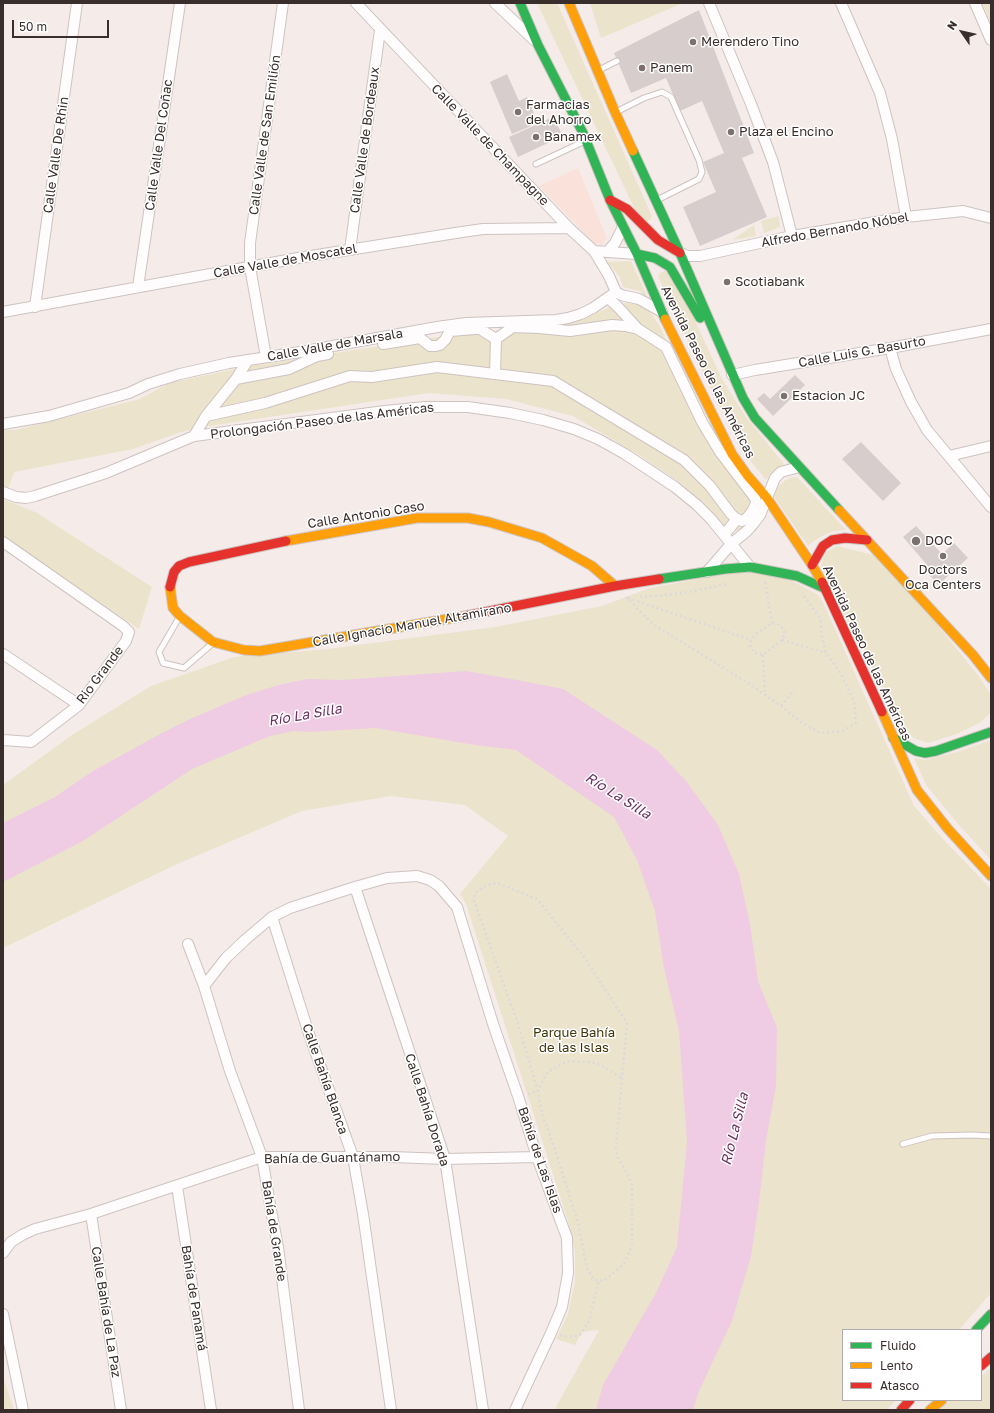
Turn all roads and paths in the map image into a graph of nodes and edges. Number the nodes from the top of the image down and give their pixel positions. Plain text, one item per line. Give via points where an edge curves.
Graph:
1 (77, 3) edge
2 (180, 3) edge
3 (283, 3) edge
4 (356, 3) edge
5 (495, 3) edge
6 (520, 3) edge
7 (841, 3) edge
8 (975, 3) edge
9 (712, 4) edge
10 (573, 6) edge
11 (380, 30) junction
12 (991, 40) edge
13 (538, 44) junction
14 (617, 61) dead end
15 (598, 70) junction
16 (615, 112) junction
17 (586, 141) junction
18 (536, 164) dead end
19 (610, 200) junction
20 (655, 201) junction
21 (906, 218) junction
22 (991, 218) edge
23 (623, 227) junction
24 (569, 228) junction
25 (792, 236) junction
26 (350, 250) junction
27 (594, 251) junction
28 (607, 252) junction
29 (680, 253) junction
30 (637, 254) junction
31 (250, 267) junction
32 (138, 287) junction
33 (612, 295) junction
34 (35, 306) junction
35 (3, 312) edge
36 (662, 312) junction
37 (638, 329) junction
38 (991, 329) edge
39 (712, 331) junction
40 (496, 339) junction
41 (890, 348) junction
42 (266, 357) junction
43 (248, 360) junction
44 (495, 374) junction
45 (732, 376) junction
46 (236, 379) junction
47 (206, 416) junction
48 (3, 424) edge
49 (194, 436) junction
50 (991, 446) edge
51 (948, 456) junction
52 (799, 467) junction
53 (3, 492) edge
54 (767, 498) junction
55 (991, 507) edge
56 (737, 519) junction
57 (724, 535) junction
58 (867, 540) junction
59 (3, 542) edge
60 (731, 544) junction
61 (812, 565) junction
62 (179, 566) joint
63 (750, 567) junction
64 (707, 572) junction
65 (758, 581) dead end
66 (765, 581) junction
67 (770, 581) dead end
68 (732, 582) dead end
69 (615, 586) junction
70 (826, 589) junction
71 (801, 592) dead end
72 (626, 597) junction
73 (180, 616) junction
74 (772, 623) junction
75 (751, 640) junction
76 (782, 640) junction
77 (213, 642) junction
78 (826, 653) junction
79 (3, 654) edge
80 (763, 655) junction
81 (991, 678) edge
82 (794, 690) dead end
83 (765, 696) junction
84 (80, 705) junction
85 (781, 706) junction
86 (991, 732) edge
87 (893, 738) junction
88 (3, 740) edge
89 (991, 876) edge
90 (355, 887) junction
91 (272, 917) junction
92 (188, 944) dead end
93 (204, 986) junction
94 (622, 1078) junction
95 (538, 1091) junction
96 (991, 1136) edge
97 (902, 1144) dead end
98 (262, 1157) junction
99 (353, 1157) junction
100 (537, 1157) junction
101 (445, 1159) junction
102 (177, 1186) junction
103 (91, 1214) junction
104 (3, 1253) edge
105 (599, 1282) junction
106 (3, 1314) edge
107 (991, 1314) edge
108 (977, 1329) edge
109 (551, 1333) junction
110 (991, 1357) edge
111 (982, 1365) edge
112 (909, 1401) edge
113 (941, 1401) edge
114 (23, 1410) edge
115 (121, 1410) edge
116 (211, 1410) edge
117 (299, 1410) edge
118 (391, 1410) edge
119 (483, 1410) edge
120 (515, 1410) edge
121 (901, 1410) edge
122 (930, 1410) edge

1 - 34 street, Calle Valle De Rhin
2 - 32 street, Calle Valle Del Coñac
3 - 31 street, Calle Valle de San Emilión via 250,243
4 - 11 street, Calle Valle de Champagne
5 - 13 street
6 - 13 main road, Avenida Paseo de las Américas
7 - 21 street via 880,93 892,138
8 - 12 street
9 - 25 street via 773,162
10 - 15 main road, Avenida Paseo de las Américas
11 - 24 street, Calle Valle de Champagne
11 - 26 street, Calle Valle de Bordeaux
13 - 17 main road, Avenida Paseo de las Américas
14 - 15 lane
15 - 16 main road, Avenida Paseo de las Américas
16 - 20 main road, Avenida Paseo de las Américas
16 - 20 lane via 662,92 671,97 702,172 699,179
17 - 18 lane
17 - 19 main road, Avenida Paseo de las Américas
19 - 23 main road, Avenida Paseo de las Américas
19 - 29 main road via 627,209 658,240
20 - 29 main road, Avenida Paseo de las Américas
21 - 22 street, Alfredo Bernando Nóbel via 963,211
21 - 25 street, Alfredo Bernando Nóbel
23 - 28 street
23 - 30 main road, Avenida Paseo de las Américas
24 - 26 street, Calle Valle de Moscatel via 483,229
24 - 27 street, Calle Valle de Champagne
25 - 29 street, Alfredo Bernando Nóbel via 700,256
26 - 31 street, Calle Valle de Moscatel
27 - 28 street
27 - 33 street, Calle Valle de Champagne via 609,276
28 - 30 street
29 - 39 main road, Avenida Paseo de las Américas
30 - 36 main road, Avenida Paseo de las Américas
30 - 39 main road via 655,258 670,267 696,312
31 - 32 street, Calle Valle de Moscatel
31 - 42 street, Calle Valle de San Emilión
32 - 34 street, Calle Valle de Moscatel
33 - 36 street via 639,299
33 - 37 street via 618,307
33 - 42 street, Calle Valle de Marsala via 581,314 556,320 459,324
34 - 35 street, Calle Valle de Moscatel
36 - 54 main road, Avenida Paseo de las Américas via 732,454
37 - 40 street via 612,326 570,331 513,327
37 - 56 street via 666,347 702,422 720,452 755,498 756,503 747,518 742,521
38 - 41 street, Calle Luis G. Basurto
39 - 45 main road, Avenida Paseo de las Américas
40 - 44 street
40 - 46 street via 480,329 450,332 445,340 436,346 430,346 420,338 317,356 290,369
41 - 45 street, Calle Luis G. Basurto
41 - 51 street via 896,369 911,402 927,430
42 - 43 street, Calle Valle de Marsala
43 - 46 street
43 - 48 street, Calle Valle de Marsala via 180,374 129,393 49,416
44 - 47 street via 438,367 372,377 350,376 265,403
44 - 56 street via 553,381 684,460
45 - 52 main road, Avenida Paseo de las Américas via 755,418
46 - 47 street
47 - 49 street
49 - 53 street, Prolongación Paseo de las Américas via 106,473 35,496 16,497
49 - 57 street, Prolongación Paseo de las Américas via 425,407 468,407 510,413 574,429 625,454 675,487 697,505
50 - 51 street
51 - 55 street
52 - 54 street via 781,472 775,478
52 - 58 main road, Avenida Paseo de las Américas
54 - 60 street via 754,523
54 - 61 main road, Avenida Paseo de las Américas
56 - 57 street
57 - 60 street, Prolongación Paseo de las Américas
58 - 61 main road via 832,540 823,546
58 - 81 main road, Avenida Paseo de las Américas via 974,655
59 - 84 street, Rio Grande via 129,632 126,641
60 - 63 street, Prolongación Paseo de las Américas
60 - 64 street
61 - 70 main road, Avenida Paseo de las Américas
62 - 69 main road, Calle Antonio Caso via 306,537 410,520 468,518 542,538 592,566
62 - 73 main road, Calle Ignacio Manuel Altamirano via 174,572 169,588 173,608
63 - 64 main road, Calle Ignacio Manuel Altamirano
63 - 70 main road, Calle Ignacio Manuel Altamirano via 797,576
64 - 69 main road, Calle Ignacio Manuel Altamirano
65 - 66 path
66 - 67 path
66 - 74 path
68 - 72 path via 673,594
69 - 77 main road, Calle Ignacio Manuel Altamirano via 276,650 244,650
70 - 87 main road, Avenida Paseo de las Américas
71 - 78 path via 820,618
72 - 75 path
72 - 83 path via 654,625
73 - 77 main road, Calle Ignacio Manuel Altamirano
73 - 77 lane via 159,652 163,663 184,668
74 - 75 path
74 - 76 path via 780,625 785,633
75 - 80 path via 750,647 755,653
76 - 78 path
76 - 80 path
78 - 85 path via 841,674 854,701 856,723 843,731 820,733
79 - 84 street
80 - 83 path
82 - 85 path
83 - 85 path
84 - 88 street, Rio Grande via 31,742
86 - 87 main road via 925,753 916,751
87 - 89 main road, Avenida Paseo de las Américas via 917,790
90 - 91 street, Bahía de Las Islas via 290,908
90 - 100 street, Bahía de Las Islas via 387,878 417,876 440,886 456,907
90 - 101 street, Calle Bahía Dorada
91 - 93 street, Bahía de Las Islas via 226,958
91 - 99 street, Calle Bahía Blanca via 309,1034
92 - 93 street, Bahía de Grande
93 - 98 street, Bahía de Grande via 230,1071
94 - 95 path via 597,1063 570,1061 548,1072
94 - 95 path via 626,1023 584,957 537,899 497,883 487,885 475,893 474,901 517,1021
94 - 105 path via 616,1156 632,1184 632,1245 624,1264
95 - 105 path via 542,1113 578,1223 587,1268 592,1280
96 - 97 lane via 932,1136
98 - 99 street, Bahía de Guantánamo
98 - 102 street, Bahía de Guantánamo
98 - 117 street, Bahía de Grande via 278,1247
99 - 101 street, Bahía de Guantánamo
99 - 118 street, Calle Bahía Blanca
100 - 101 street, Bahía de Guantánamo
100 - 109 street, Bahía de Las Islas via 567,1238 568,1273 562,1307
101 - 119 street, Calle Bahía Dorada
102 - 103 street, Bahía de Guantánamo
102 - 116 street, Bahía de Panamá
103 - 104 street, Bahía de Guantánamo via 35,1229 11,1242
103 - 115 street, Calle Bahía de La Paz
105 - 109 path via 589,1321 580,1335 568,1337
106 - 114 street
107 - 108 main road
109 - 120 street, Bahía de Las Islas
110 - 111 main road
112 - 121 main road
113 - 122 main road

